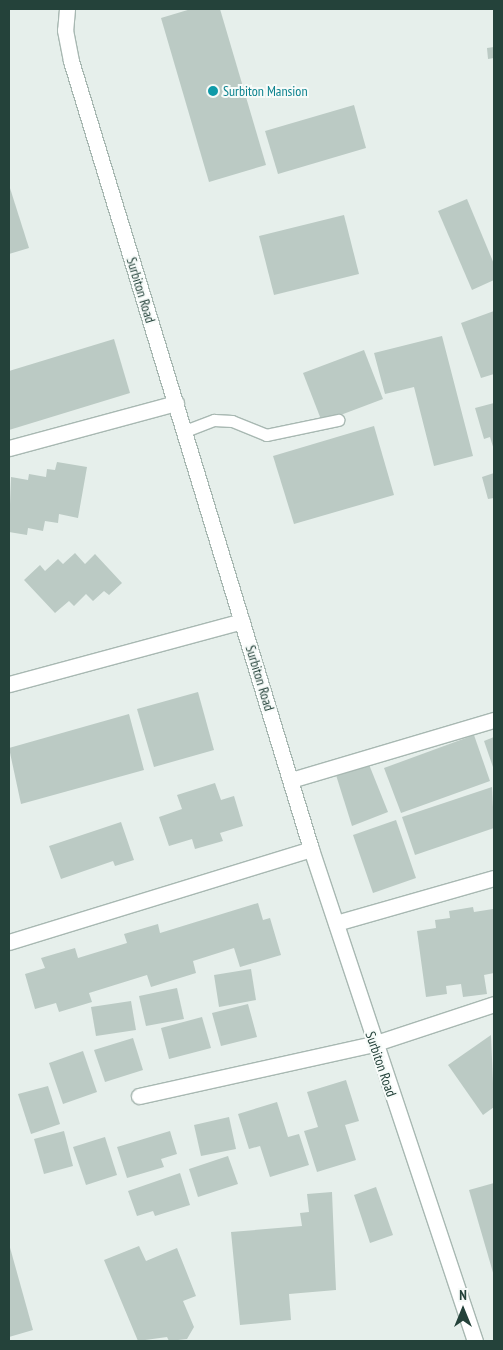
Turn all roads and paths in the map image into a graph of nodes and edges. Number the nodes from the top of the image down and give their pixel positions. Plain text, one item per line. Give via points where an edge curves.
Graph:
1 (67, 9) edge
2 (176, 403) junction
3 (338, 420) dead end
4 (185, 432) junction
5 (9, 448) edge
6 (242, 621) junction
7 (9, 684) edge
8 (494, 720) edge
9 (291, 780) junction
10 (311, 849) junction
11 (494, 878) edge
12 (336, 923) junction
13 (9, 942) edge
14 (494, 1004) edge
15 (373, 1044) junction
16 (139, 1096) dead end
17 (476, 1341) edge

1 - 2 street, Surbiton Road via 65,30 71,61
2 - 4 street, Surbiton Road
2 - 5 street
3 - 4 lane via 266,434 232,421 214,420
4 - 6 street, Surbiton Road
6 - 7 street
6 - 9 street, Surbiton Road
8 - 9 street
9 - 10 street, Surbiton Road
10 - 12 street, Surbiton Road
10 - 13 street
11 - 12 street
12 - 15 street, Surbiton Road
14 - 15 street
15 - 16 street
15 - 17 street, Surbiton Road

